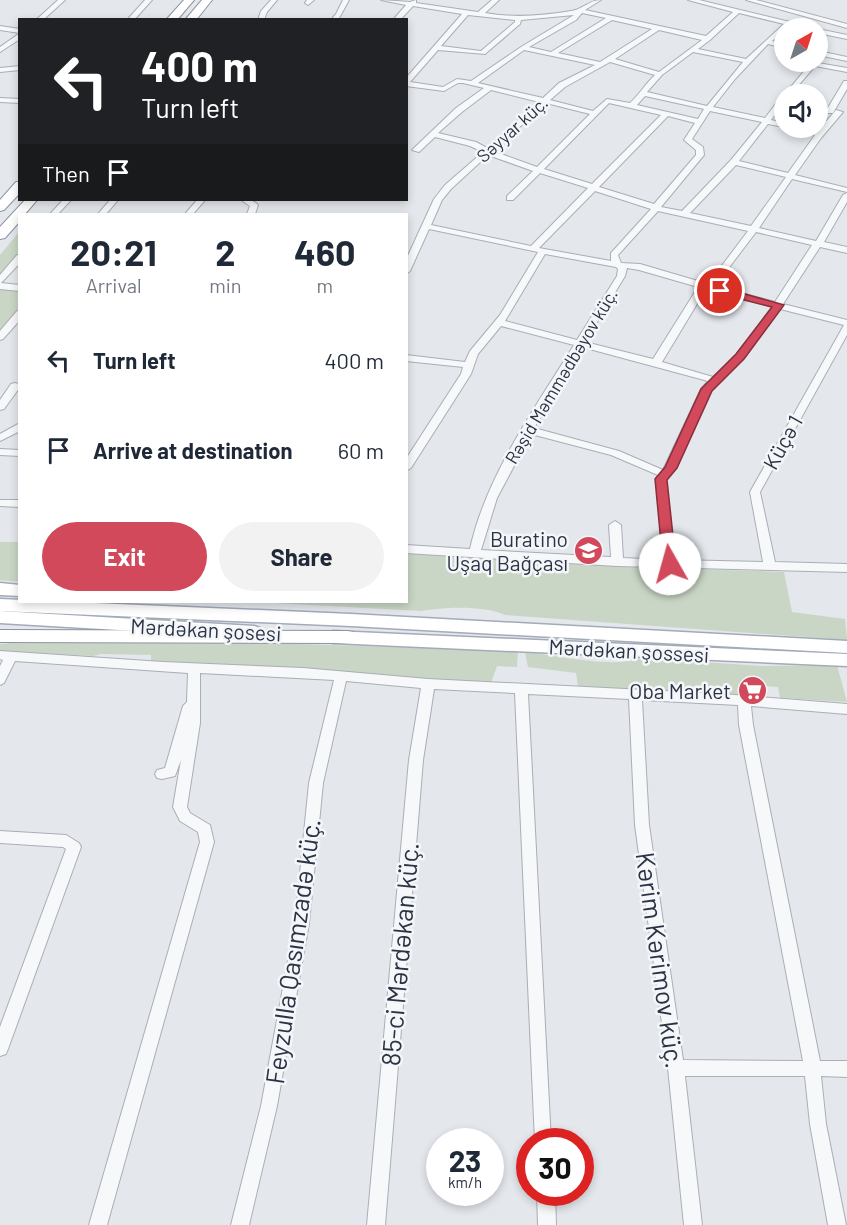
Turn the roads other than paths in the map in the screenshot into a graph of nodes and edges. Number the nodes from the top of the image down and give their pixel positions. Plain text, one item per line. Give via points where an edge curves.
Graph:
1 (62, 0) edge
2 (149, 0) edge
3 (189, 0) edge
4 (207, 0) edge
5 (274, 0) edge
6 (346, 0) edge
7 (384, 0) edge
8 (496, 0) edge
9 (598, 0) edge
10 (691, 0) edge
11 (739, 0) edge
12 (753, 1) edge
13 (412, 2) edge
14 (725, 8) junction
15 (738, 11) junction
16 (580, 12) junction
17 (466, 13) junction
18 (479, 15) junction
19 (41, 18) edge
20 (132, 18) edge
21 (173, 18) edge
22 (192, 18) edge
23 (262, 18) edge
24 (336, 18) edge
25 (398, 18) edge
26 (518, 18) junction
27 (610, 18) junction
28 (774, 20) edge
29 (847, 26) edge
30 (659, 27) junction
31 (0, 28) edge
32 (18, 31) edge
33 (828, 33) edge
34 (835, 35) junction
35 (18, 36) edge
36 (774, 36) edge
37 (847, 37) edge
38 (708, 39) junction
39 (767, 42) junction
40 (774, 44) edge
41 (437, 48) junction
42 (523, 48) junction
43 (0, 50) edge
44 (693, 50) junction
45 (552, 54) junction
46 (828, 58) edge
47 (846, 59) edge
48 (609, 60) junction
49 (748, 61) junction
50 (828, 62) edge
51 (600, 64) junction
52 (18, 68) edge
53 (0, 70) edge
54 (847, 70) edge
55 (806, 72) edge
56 (660, 74) junction
57 (408, 81) edge
58 (408, 83) edge
59 (473, 83) junction
60 (847, 83) edge
61 (797, 84) edge
62 (490, 87) junction
63 (644, 94) junction
64 (595, 95) dead end
65 (0, 100) edge
66 (609, 100) junction
67 (18, 101) edge
68 (543, 101) junction
69 (631, 106) junction
70 (710, 109) junction
71 (835, 111) edge
72 (774, 112) edge
73 (594, 114) junction
74 (666, 114) junction
75 (766, 121) junction
76 (701, 122) junction
77 (774, 123) edge
78 (432, 134) junction
79 (818, 138) edge
80 (416, 150) dead end
81 (487, 152) junction
82 (734, 162) junction
83 (537, 170) junction
84 (791, 176) junction
85 (18, 187) edge
86 (592, 188) junction
87 (847, 190) edge
88 (847, 195) edge
89 (510, 198) dead end
90 (30, 201) edge
91 (66, 201) edge
92 (113, 201) edge
93 (200, 201) edge
94 (246, 201) edge
95 (0, 207) edge
96 (657, 208) junction
97 (19, 213) edge
98 (55, 213) edge
99 (103, 213) edge
100 (190, 213) edge
101 (251, 213) edge
102 (18, 214) edge
103 (684, 214) junction
104 (425, 226) junction
105 (753, 230) junction
106 (0, 234) edge
107 (818, 244) junction
108 (539, 250) junction
109 (847, 250) edge
110 (18, 260) edge
111 (618, 265) junction
112 (408, 266) edge
113 (0, 284) edge
114 (707, 286) junction
115 (18, 288) edge
116 (778, 305) junction
117 (18, 315) edge
118 (498, 322) junction
119 (847, 325) edge
120 (0, 337) edge
121 (578, 343) junction
122 (408, 358) edge
123 (656, 363) junction
124 (469, 365) junction
125 (714, 380) junction
126 (15, 387) dead end
127 (0, 407) edge
128 (18, 427) edge
129 (528, 430) junction
130 (0, 438) edge
131 (0, 452) edge
132 (18, 453) edge
133 (408, 465) edge
134 (664, 474) junction
135 (0, 503) edge
136 (18, 504) edge
137 (615, 525) dead end
138 (408, 549) edge
139 (475, 553) junction
140 (617, 562) junction
141 (670, 564) junction
142 (770, 566) junction
143 (847, 568) edge
144 (0, 589) edge
145 (18, 591) edge
146 (146, 603) edge
147 (0, 605) edge
148 (0, 617) edge
149 (349, 629) junction
150 (413, 632) junction
151 (0, 636) edge
152 (847, 647) edge
153 (6, 655) edge
154 (847, 660) edge
155 (194, 669) junction
156 (341, 676) junction
157 (0, 680) edge
158 (428, 684) junction
159 (520, 689) junction
160 (635, 694) junction
161 (744, 701) junction
162 (194, 703) junction
163 (847, 709) edge
164 (162, 774) dead end
165 (0, 837) edge
166 (0, 1049) edge
167 (676, 1068) junction
168 (847, 1069) edge
169 (813, 1071) junction
170 (542, 1128) edge
171 (546, 1206) edge
172 (98, 1225) edge
173 (240, 1225) edge
174 (376, 1225) edge
175 (547, 1225) edge
176 (693, 1225) edge
177 (837, 1225) edge

1 - 19 street
2 - 20 street
3 - 21 highway
4 - 22 highway
5 - 23 street
6 - 24 street
7 - 13 street
8 - 18 street
9 - 16 street
10 - 14 street
11 - 14 street
12 - 29 street
13 - 17 street
13 - 25 street
14 - 15 street
15 - 28 street
15 - 38 street
16 - 26 street
16 - 27 street
16 - 42 street
17 - 18 street
17 - 41 street
18 - 26 street
26 - 41 street via 518,23 483,53
27 - 30 street
27 - 45 street
29 - 34 street
30 - 38 street
30 - 48 street, Səyyar küç.
31 - 32 street
33 - 34 street
34 - 37 street
35 - 43 street
36 - 39 street, Rəşid Məmmədbəyov küç.
38 - 44 street
39 - 40 street
39 - 49 street, Rəşid Məmmədbəyov küç.
41 - 57 street
42 - 45 street
42 - 59 street
44 - 49 street
44 - 56 street
45 - 51 street
46 - 47 street
48 - 51 street, Səyyar küç.
48 - 56 street
49 - 70 street, Rəşid Məmmədbəyov küç.
50 - 54 street
51 - 68 street, Səyyar küç. via 562,85
52 - 53 street
55 - 61 street
56 - 63 street
58 - 59 street via 444,89 457,81
59 - 62 street
60 - 71 street
62 - 68 street
62 - 78 street
63 - 69 street
63 - 70 street
64 - 66 street
65 - 67 street
66 - 69 street
66 - 73 street
68 - 73 street
68 - 81 street, Səyyar küç.
69 - 74 street
70 - 75 street
70 - 76 street, Rəşid Məmmədbəyov küç.
72 - 75 street
73 - 83 street
74 - 76 street
74 - 86 street
75 - 77 street
75 - 82 street
76 - 96 street, Rəşid Məmmədbəyov küç. via 688,140 701,153
78 - 80 street
78 - 81 street via 473,144
79 - 84 street
81 - 83 street
81 - 104 street, Səyyar küç. via 442,192
82 - 84 street
82 - 103 street
83 - 86 street
83 - 89 street
84 - 87 street
84 - 105 street
85 - 95 highway
86 - 96 street
86 - 108 street
88 - 107 street
90 - 97 highway
91 - 98 street
92 - 99 street
93 - 100 street
94 - 101 street via 254,206
96 - 103 street
96 - 111 street, Rəşid Məmmədbəyov küç. via 614,255
102 - 106 highway
103 - 105 street
104 - 108 street
104 - 112 street, Səyyar küç.
105 - 107 street
105 - 114 street
107 - 109 street
107 - 116 street
108 - 111 street
108 - 118 street
110 - 113 street
111 - 114 street via 640,267
111 - 121 street, Rəşid Məmmədbəyov küç. via 621,276
113 - 115 street
114 - 116 street
114 - 123 street
116 - 119 street
116 - 125 street via 740,357
117 - 120 street
118 - 121 street
118 - 124 street via 473,353
119 - 142 street, Küçə 1 via 755,492
121 - 123 street
121 - 129 street, Rəşid Məmmədbəyov küç.
122 - 124 street
123 - 125 street
124 - 133 street
125 - 134 street via 706,389 671,468
126 - 127 street
128 - 130 street
129 - 134 street via 623,456
129 - 139 street, Rəşid Məmmədbəyov küç. via 488,501
131 - 132 street
134 - 141 street via 660,482
135 - 136 street
137 - 140 street
138 - 139 street
139 - 140 street
140 - 141 street
141 - 142 street
142 - 143 street
144 - 145 main road
146 - 149 main road
147 - 149 main road, Mərdəkan şosesi
148 - 149 main road, Mərdəkan şosesi
149 - 150 main road, Mərdəkan şosesi
149 - 151 highway
150 - 152 main road, Mərdəkan şossesi
150 - 154 main road, Mərdəkan şossesi
153 - 155 street
153 - 157 street
155 - 156 street
155 - 162 street
156 - 158 street
156 - 173 street, Feyzulla Qasımzadə küç. via 316,783 302,923 269,1106
158 - 159 street
158 - 174 street, 85-ci Mərdəkan küç. via 416,760
159 - 160 street
159 - 170 street
160 - 161 street
160 - 167 street, Kərim Kərimov küç. via 642,825
161 - 163 street
161 - 169 street
162 - 164 street via 187,710 170,772
162 - 172 street via 180,807 186,817 205,829 207,842
165 - 166 street via 66,841 74,847
167 - 169 street
167 - 176 street, Kərim Kərimov küç.
168 - 169 street
169 - 177 street via 818,1124
171 - 175 street

